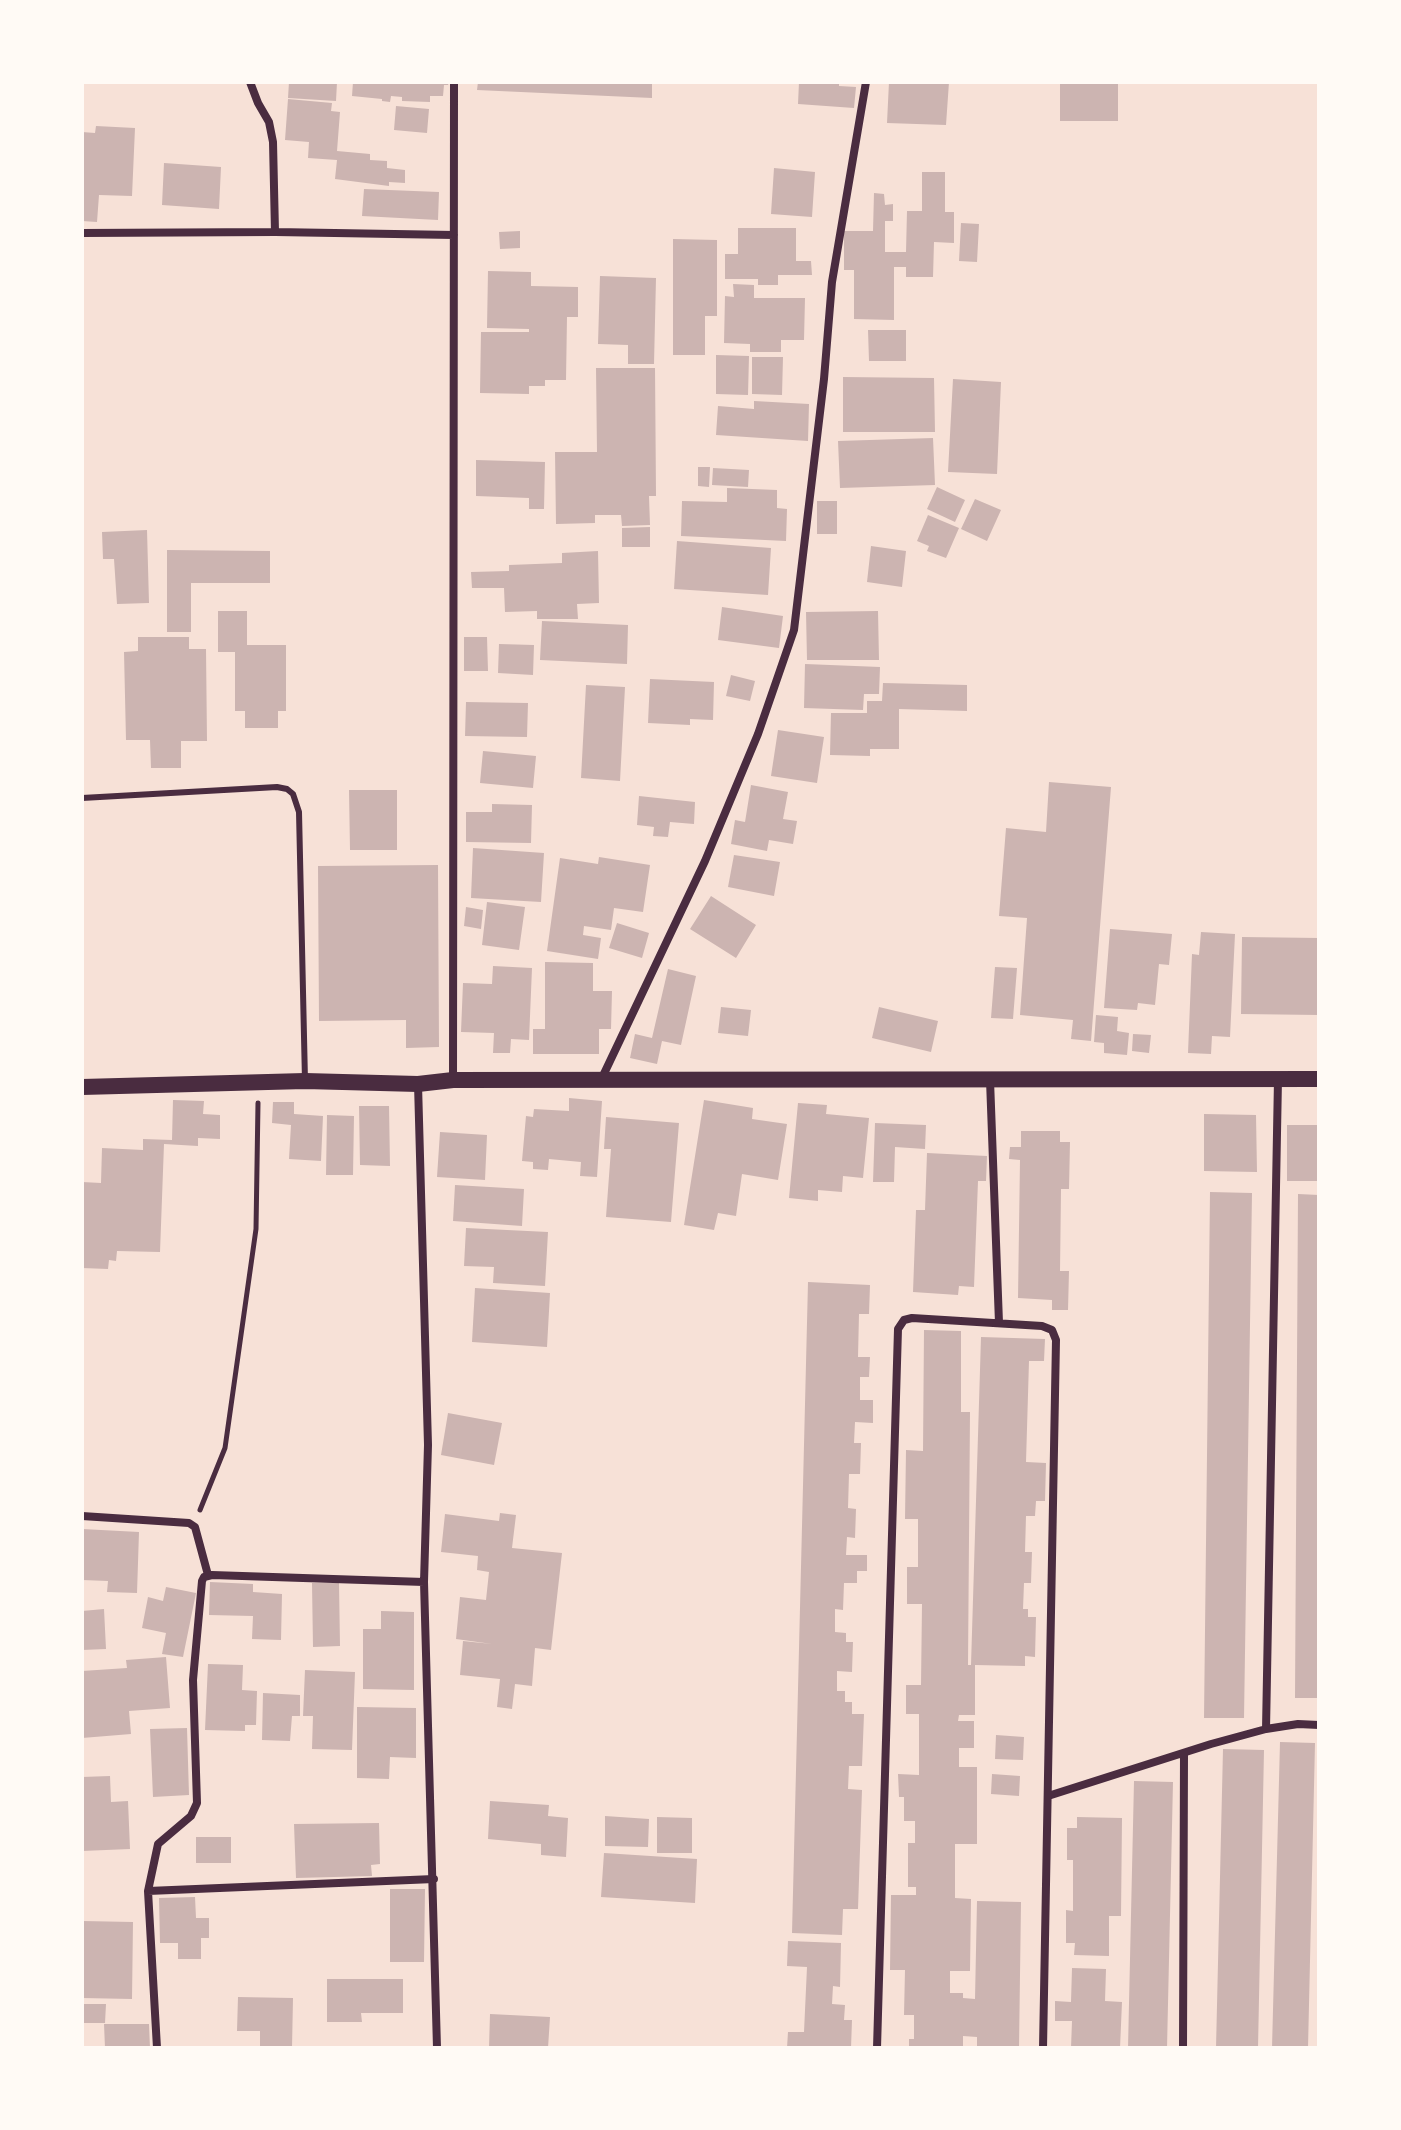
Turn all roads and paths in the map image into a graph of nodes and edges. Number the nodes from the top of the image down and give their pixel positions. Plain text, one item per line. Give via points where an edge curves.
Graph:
1 (250, 82) edge
2 (454, 82) edge
3 (866, 82) edge
4 (275, 232) junction
5 (82, 233) edge
6 (454, 235) junction
7 (82, 798) edge
8 (1278, 1079) junction
9 (1319, 1079) edge
10 (453, 1080) junction
11 (990, 1080) junction
12 (305, 1081) junction
13 (601, 1081) junction
14 (259, 1082) junction
15 (418, 1084) junction
16 (82, 1087) edge
17 (999, 1323) junction
18 (82, 1516) edge
19 (193, 1525) junction
20 (208, 1575) junction
21 (424, 1582) junction
22 (1319, 1725) edge
23 (1266, 1729) junction
24 (1184, 1754) junction
25 (1048, 1796) junction
26 (434, 1879) junction
27 (148, 1891) junction
28 (157, 2048) edge
29 (437, 2048) edge
30 (877, 2048) edge
31 (1043, 2048) edge
32 (1183, 2048) edge

1 - 4 street via 273,142
2 - 6 street
3 - 13 street via 832,282 794,630 705,861
4 - 5 street
4 - 6 street
6 - 10 street
7 - 12 lane via 277,787 293,794 299,812
8 - 9 main road
8 - 11 main road
8 - 23 street
10 - 13 main road
10 - 15 main road
11 - 13 main road
11 - 17 street
12 - 14 main road
12 - 15 main road
14 - 16 main road
14 - 19 path via 256,1229 225,1448
15 - 21 street via 428,1445
17 - 25 street via 1042,1326 1052,1330 1056,1340
17 - 30 street via 912,1318 898,1329
18 - 19 street
19 - 20 street
20 - 21 street
20 - 27 street via 202,1581 193,1680 197,1803 191,1816 158,1844
21 - 26 street
22 - 23 street
23 - 24 street
24 - 25 street
24 - 32 street
25 - 31 street
26 - 27 street
26 - 29 street
27 - 28 street

